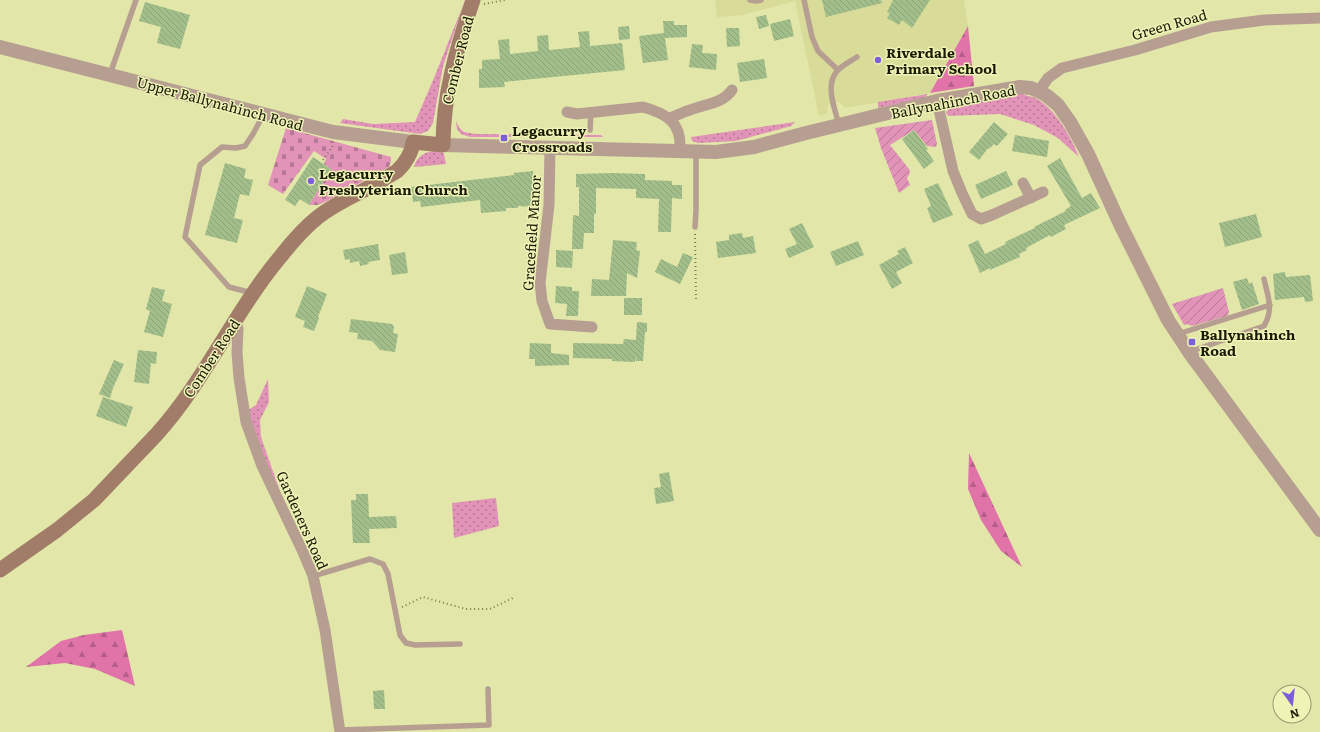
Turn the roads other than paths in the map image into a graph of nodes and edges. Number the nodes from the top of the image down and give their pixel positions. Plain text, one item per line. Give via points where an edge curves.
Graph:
1 (136, 0) edge
2 (750, 0) edge
3 (761, 0) edge
4 (804, 0) edge
5 (472, 3) edge
6 (1320, 18) edge
7 (0, 46) edge
8 (857, 57) dead end
9 (838, 70) junction
10 (110, 75) junction
11 (732, 90) dead end
12 (1039, 92) junction
13 (937, 101) junction
14 (567, 112) dead end
15 (591, 112) junction
16 (263, 115) junction
17 (670, 118) junction
18 (839, 125) junction
19 (590, 130) dead end
20 (413, 142) junction
21 (443, 145) junction
22 (550, 147) junction
23 (680, 152) junction
24 (696, 152) junction
25 (1023, 183) dead end
26 (1043, 192) dead end
27 (1031, 198) junction
28 (695, 227) road end
29 (1264, 279) dead end
30 (252, 293) junction
31 (1270, 305) junction
32 (233, 324) junction
33 (592, 327) dead end
34 (1178, 334) junction
35 (1189, 352) junction
36 (1320, 530) edge
37 (0, 570) edge
38 (312, 576) junction
39 (460, 644) dead end
40 (488, 689) dead end
41 (340, 731) edge

1 - 10 lane
2 - 3 lane
4 - 9 lane via 812,37 818,51
5 - 21 main road, Comber Road via 455,58 445,103
6 - 12 street, Green Road via 1264,20 1211,27 1135,50 1062,68 1048,78
7 - 10 street, Upper Ballynahinch Road
8 - 9 lane
9 - 18 lane via 831,94
10 - 16 street, Upper Ballynahinch Road
11 - 17 street via 727,97 716,102
12 - 13 street, Ballynahinch Road via 1020,87
12 - 34 street, Ballynahinch Road via 1058,105 1070,122 1168,320
13 - 18 street, Ballynahinch Road
13 - 27 street via 953,170 972,214 981,219
14 - 15 street
15 - 17 street via 643,107
15 - 19 lane
16 - 20 street, Upper Ballynahinch Road via 336,132
16 - 30 lane via 245,146 222,147 200,165 185,237 229,287
17 - 23 street via 678,132
18 - 24 street, Ballynahinch Road via 754,147
20 - 21 main road, Upper Ballynahinch Road
20 - 30 main road, Comber Road via 412,149 397,171 318,217 294,240
21 - 22 street, Ballynahinch Road
22 - 23 street, Ballynahinch Road
22 - 33 street, Gracefield Manor via 549,205 540,283 542,301 550,324
23 - 24 street, Ballynahinch Road
24 - 28 lane
25 - 27 street
26 - 27 street
29 - 31 lane
30 - 32 main road, Comber Road
31 - 34 lane
31 - 35 lane via 1264,326
32 - 37 main road, Comber Road via 198,380 132,462 94,500
32 - 38 street, Gardeners Road via 238,328 237,353 246,422 262,466
34 - 35 street, Ballynahinch Road
35 - 36 street, Ballynahinch Road
38 - 39 lane via 370,559 376,560 383,564 388,574 400,635 406,643
38 - 41 street, Gardeners Road via 325,630
40 - 41 lane via 489,725

